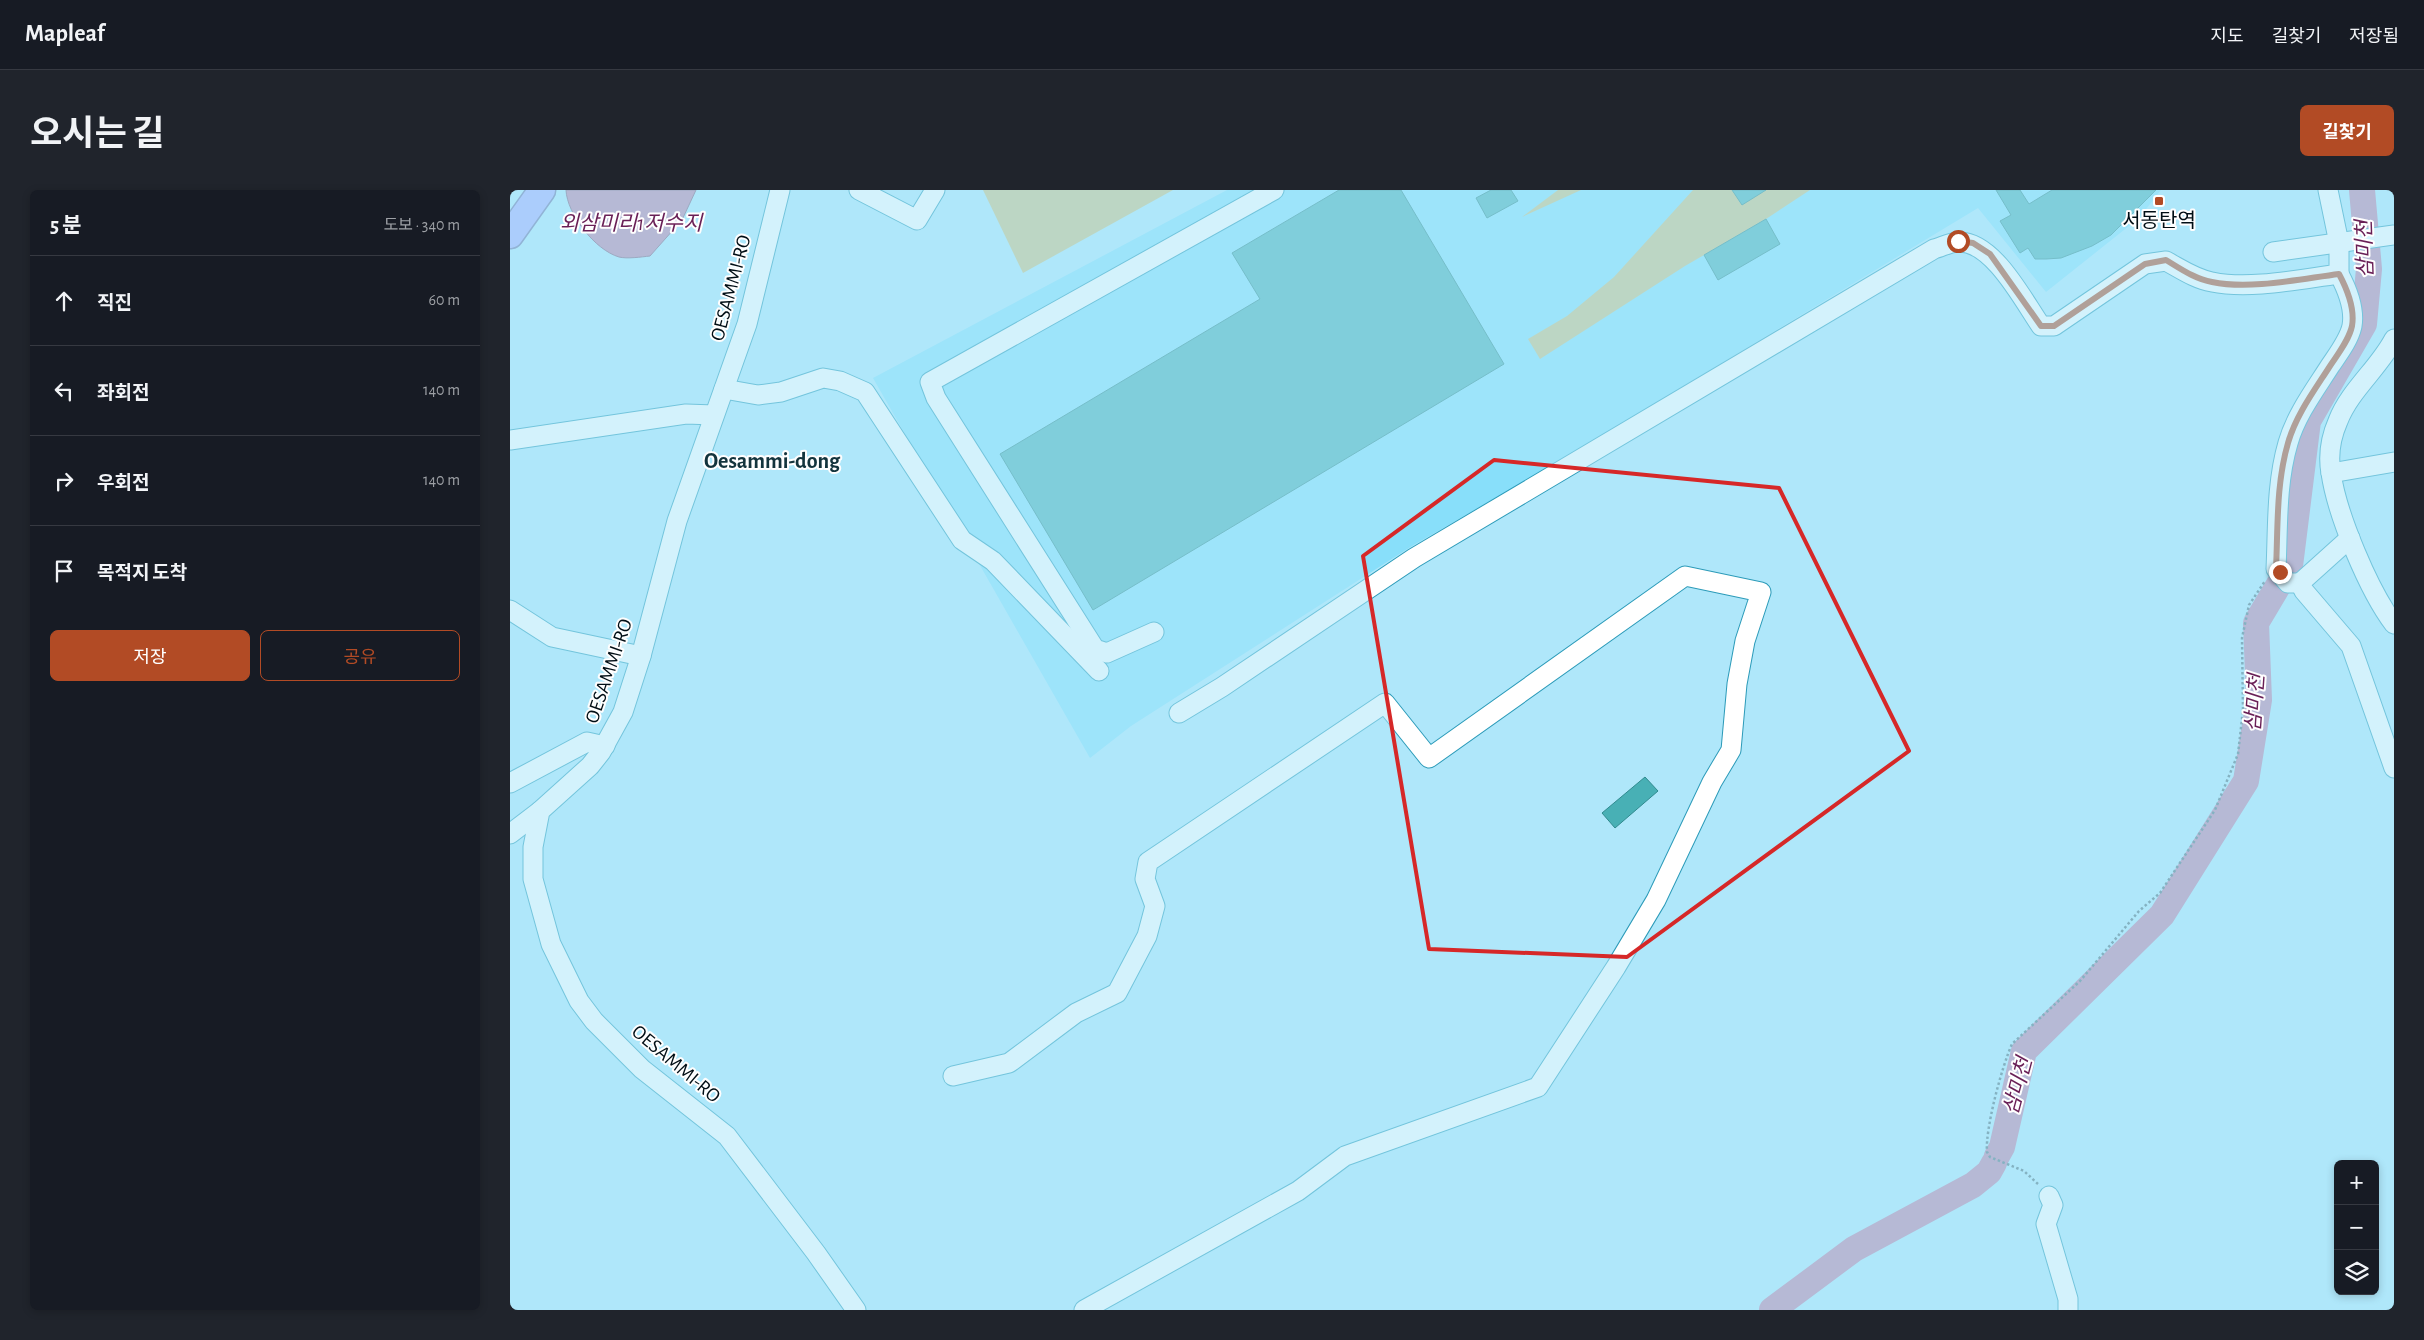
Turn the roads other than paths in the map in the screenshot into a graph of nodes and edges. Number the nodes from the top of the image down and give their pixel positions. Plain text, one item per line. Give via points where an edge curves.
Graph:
1 (525, 190) edge
2 (542, 190) edge
3 (780, 190) edge
4 (859, 190) edge
5 (935, 190) edge
6 (1274, 190) edge
7 (2328, 190) edge
8 (510, 211) edge
9 (510, 235) edge
10 (2394, 235) edge
11 (2344, 242) junction
12 (2273, 252) dead end
13 (2339, 274) junction
14 (2394, 339) edge
15 (724, 389) junction
16 (714, 415) junction
17 (510, 440) edge
18 (2394, 462) edge
19 (2331, 473) junction
20 (2350, 538) junction
21 (2286, 577) junction
22 (510, 610) edge
23 (2394, 624) edge
24 (1154, 632) dead end
25 (641, 656) junction
26 (1099, 671) dead end
27 (1179, 713) dead end
28 (605, 746) junction
29 (2394, 768) edge
30 (510, 783) edge
31 (540, 812) junction
32 (510, 834) edge
33 (953, 1076) dead end
34 (2049, 1196) road end
35 (856, 1310) edge
36 (1084, 1310) edge
37 (2068, 1310) edge

1 - 8 highway
2 - 9 highway
3 - 15 street, OESAMMI-RO via 747,324
4 - 5 street via 917,220
6 - 24 street via 930,382 936,398 1095,649 1107,653
7 - 11 street
10 - 11 street
11 - 12 street
11 - 13 street
13 - 21 street via 2352,310 2352,326 2301,410 2282,468 2278,506
13 - 27 street via 2237,285 2190,275 2166,260 2145,264 2054,326 2041,326 1990,254 1973,243 1958,241 1934,249 1414,558
14 - 19 street via 2338,420 2330,446
15 - 16 street, OESAMMI-RO
15 - 26 street via 758,395 782,392 824,378 865,392 962,540 993,561
16 - 17 street via 686,414
16 - 25 street, OESAMMI-RO via 677,521
18 - 19 street
19 - 20 street
20 - 21 street
20 - 23 street via 2381,608
21 - 29 street via 2304,591 2351,646
22 - 25 street via 552,637
25 - 28 street, OESAMMI-RO via 623,712
28 - 30 street via 587,742
28 - 31 street, OESAMMI-RO via 590,766
31 - 32 street
31 - 35 street, OESAMMI-RO via 533,847 533,879 551,944 579,1001 616,1045 727,1136
33 - 36 street via 1009,1063 1076,1013 1117,993 1147,936 1156,906 1146,879 1148,862 1385,703 1429,758 1685,576 1761,592 1745,641 1731,750 1712,782 1656,900 1538,1088 1345,1156 1298,1191
34 - 37 street via 2053,1205 2046,1224 2068,1299

